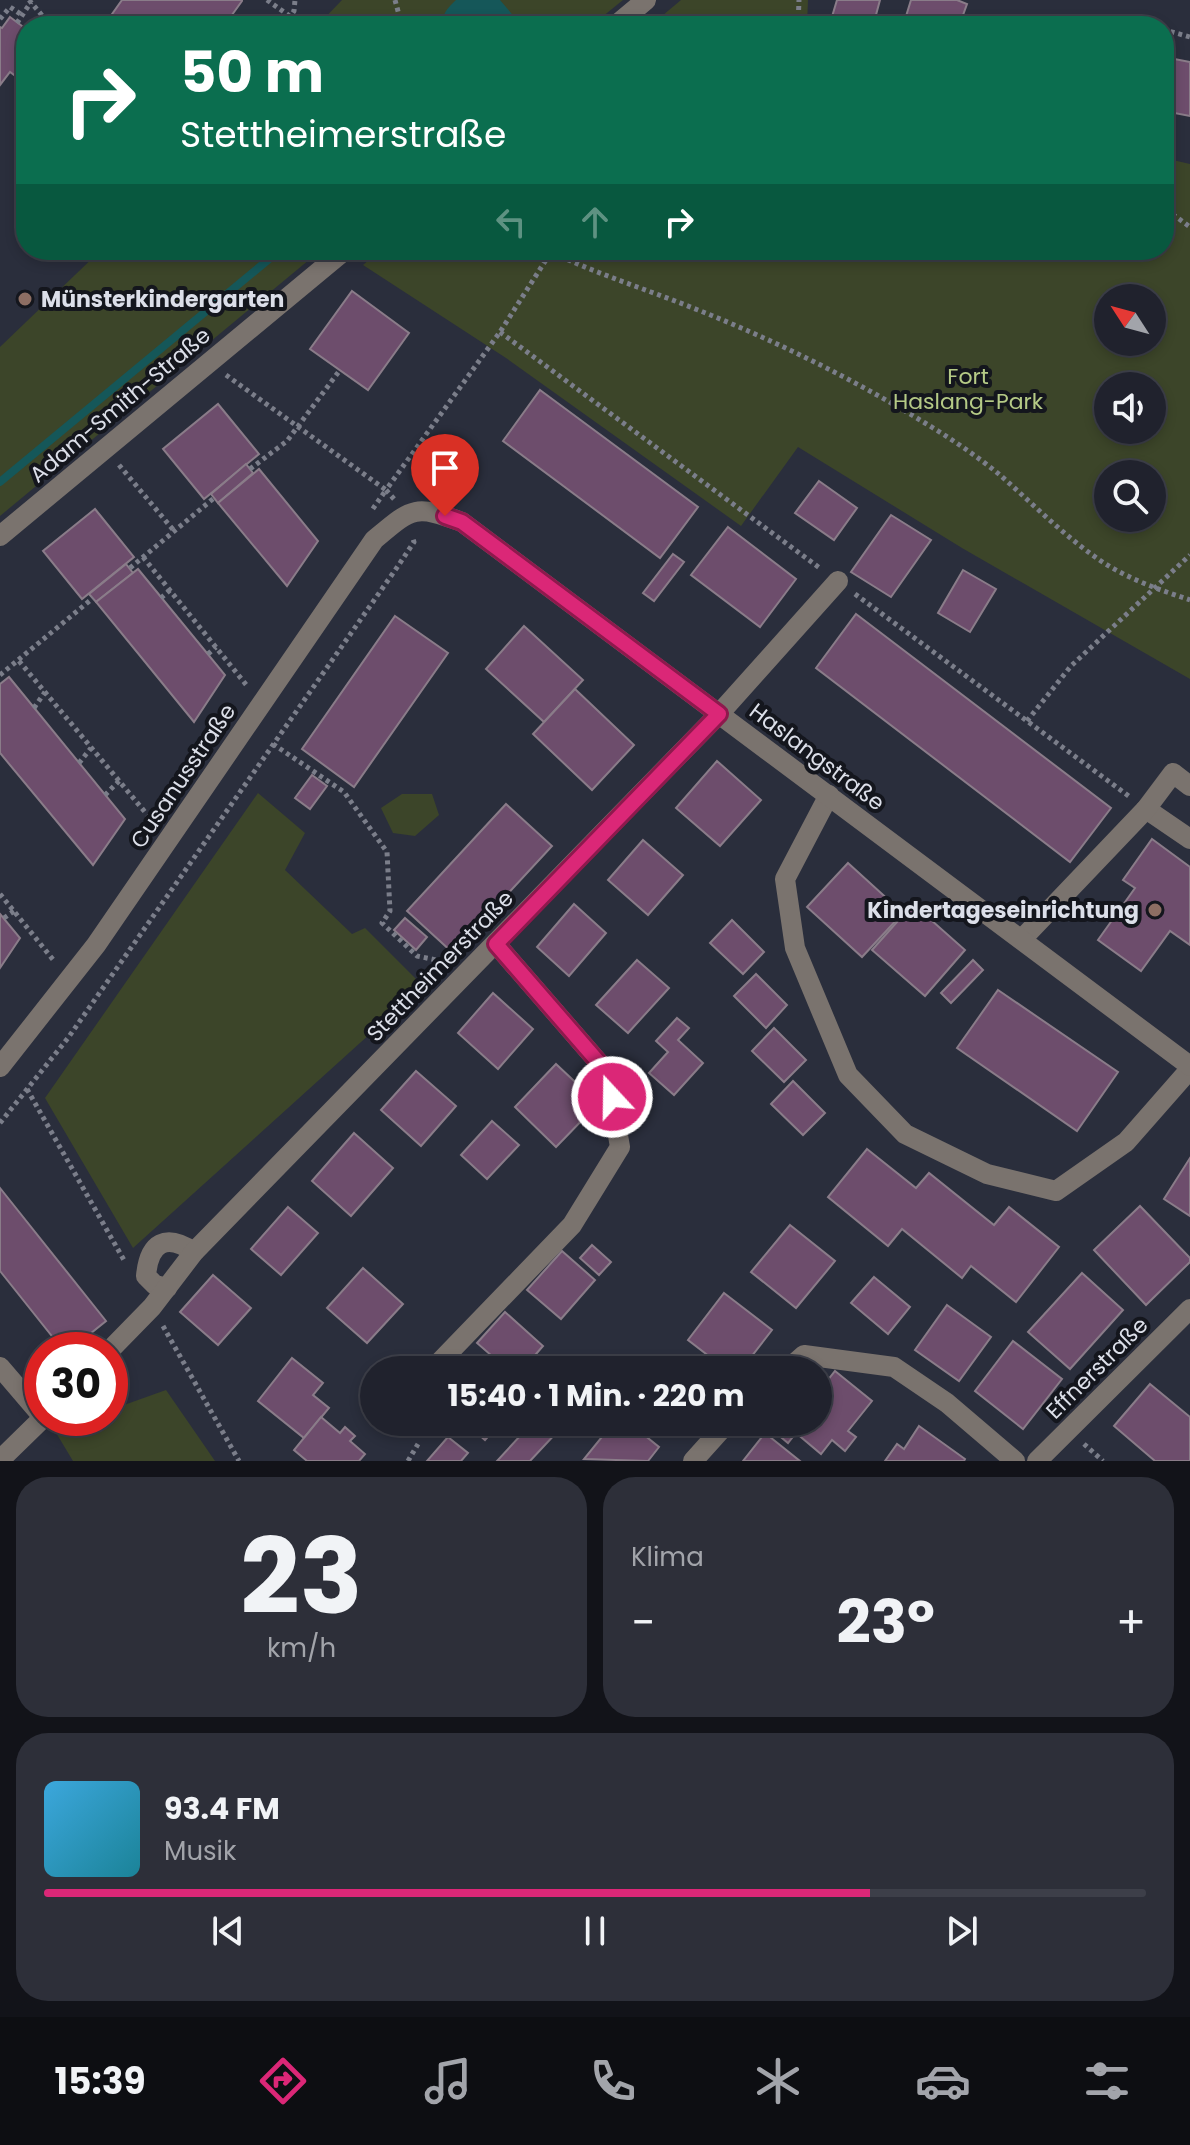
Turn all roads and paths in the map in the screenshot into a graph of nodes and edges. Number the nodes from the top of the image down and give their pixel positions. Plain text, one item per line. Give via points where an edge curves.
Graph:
1 (267, 0) edge
2 (646, 0) edge
3 (30, 1) edge
4 (22, 15) joint
5 (290, 16) edge
6 (627, 16) edge
7 (0, 19) edge
8 (333, 260) edge
9 (569, 260) edge
10 (209, 362) junction
11 (340, 370) dead end
12 (299, 428) junction
13 (106, 448) junction
14 (250, 469) dead end
15 (386, 490) dead end
16 (214, 498) dead end
17 (406, 513) joint
18 (175, 532) junction
19 (0, 536) edge
20 (1190, 555) edge
21 (143, 557) junction
22 (130, 568) dead end
23 (838, 581) dead end
24 (1156, 588) junction
25 (170, 590) junction
26 (93, 598) dead end
27 (161, 598) dead end
28 (1190, 600) edge
29 (216, 647) junction
30 (208, 654) dead end
31 (19, 661) junction
32 (0, 675) edge
33 (249, 688) dead end
34 (45, 692) junction
35 (34, 708) dead end
36 (719, 714) junction
37 (1027, 721) dead end
38 (273, 744) dead end
39 (91, 747) junction
40 (79, 763) dead end
41 (119, 781) junction
42 (1190, 786) edge
43 (105, 795) dead end
44 (829, 795) junction
45 (1146, 809) junction
46 (1190, 839) edge
47 (168, 840) junction
48 (0, 894) edge
49 (14, 911) junction
50 (4, 918) dead end
51 (1022, 939) junction
52 (496, 944) junction
53 (57, 964) dead end
54 (466, 974) junction
55 (0, 1067) edge
56 (1190, 1067) edge
57 (194, 1252) junction
58 (167, 1288) junction
59 (1190, 1309) edge
60 (127, 1332) edge
61 (446, 1356) edge
62 (832, 1359) edge
63 (0, 1367) edge
64 (24, 1396) edge
65 (24, 1435) edge
66 (715, 1436) edge
67 (0, 1460) edge
68 (693, 1461) edge
69 (1015, 1461) edge
70 (1037, 1461) edge

1 - 5 path
2 - 6 street
3 - 4 path
4 - 7 path via 10,7
8 - 10 street, Adam-Smith-Straße
9 - 24 path via 780,345 871,392 997,473 1105,564
10 - 12 path
10 - 13 street, Adam-Smith-Straße
11 - 12 path
12 - 14 path
12 - 15 path
13 - 18 path
13 - 19 street, Adam-Smith-Straße
16 - 18 path
17 - 36 street, Haslangstraße via 429,510 462,522
17 - 47 street, Cusanusstraße via 374,540
18 - 21 path
20 - 24 path
21 - 22 path
21 - 25 path
23 - 36 street, Stettheimerstraße
24 - 28 path
24 - 37 path via 1071,666
25 - 27 path
25 - 29 path
26 - 31 path
29 - 30 path
29 - 33 path
31 - 32 path
31 - 34 path
34 - 35 path
34 - 39 path
36 - 44 street, Haslangstraße
36 - 52 street, Stettheimerstraße
38 - 54 path via 344,792 387,852 390,911 382,923 417,956 454,964
39 - 40 path
39 - 41 path
41 - 43 path
41 - 47 path
42 - 45 street via 1173,773
44 - 51 street, Haslangstraße
44 - 56 street via 785,879 795,948 848,1075 905,1134 987,1174 1056,1191 1126,1142
45 - 46 street
45 - 51 street
47 - 55 street, Cusanusstraße via 96,945
48 - 49 path
49 - 50 path
49 - 53 path
51 - 56 street, Haslangstraße
52 - 54 street, Stettheimerstraße
52 - 61 street via 607,1072 620,1147 572,1225
54 - 57 street, Stettheimerstraße
57 - 58 street, Stettheimerstraße
57 - 58 street via 179,1242 155,1247 146,1276
58 - 60 street, Stettheimerstraße
59 - 70 street, Effnerstraße
62 - 69 street via 894,1367 947,1403
63 - 64 street
65 - 67 street
66 - 68 street

